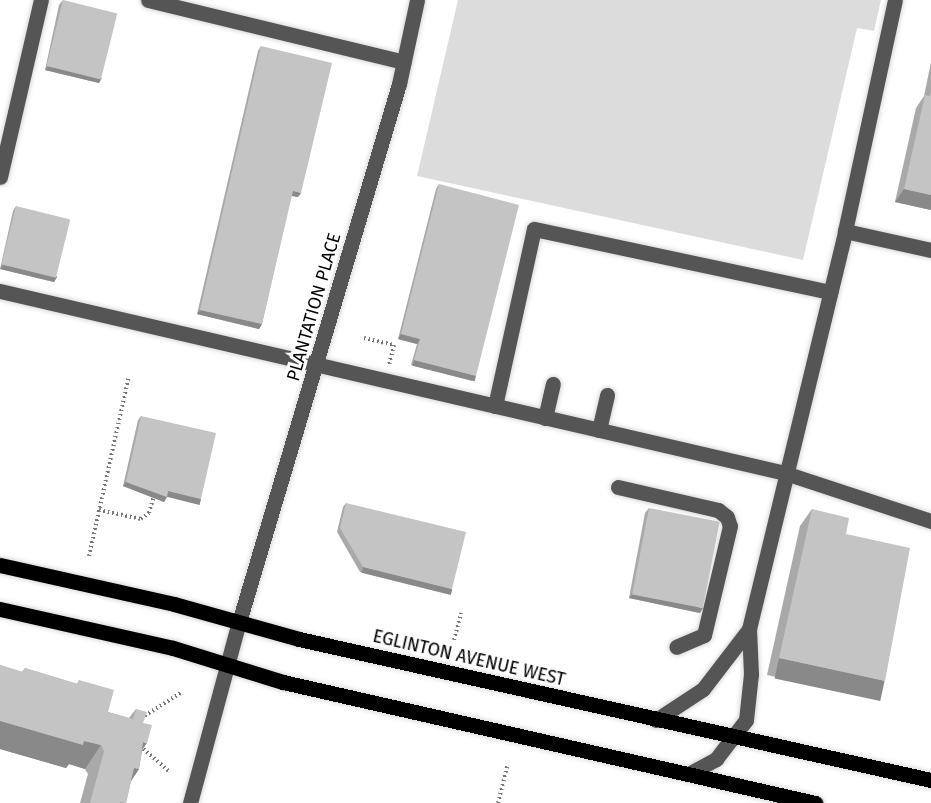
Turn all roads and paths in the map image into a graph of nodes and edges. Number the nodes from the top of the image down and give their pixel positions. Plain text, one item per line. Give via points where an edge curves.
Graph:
1 (41, 0) edge
2 (148, 0) edge
3 (417, 0) edge
4 (895, 0) edge
5 (404, 62) junction
6 (0, 177) edge
7 (845, 231) junction
8 (931, 250) edge
9 (0, 291) edge
10 (830, 292) junction
11 (364, 338) dead end
12 (318, 365) junction
13 (129, 376) dead end
14 (386, 380) junction
15 (553, 384) dead end
16 (607, 395) dead end
17 (495, 406) junction
18 (545, 418) junction
19 (598, 430) junction
20 (785, 473) junction
21 (618, 487) dead end
22 (153, 499) edge
23 (99, 510) junction
24 (931, 520) edge
25 (89, 556) dead end
26 (0, 565) edge
27 (0, 609) edge
28 (461, 613) dead end
29 (238, 622) junction
30 (749, 629) junction
31 (454, 640) dead end
32 (676, 647) dead end
33 (226, 665) junction
34 (182, 692) dead end
35 (656, 720) junction
36 (141, 728) edge
37 (141, 737) edge
38 (736, 738) junction
39 (507, 766) dead end
40 (169, 771) dead end
41 (690, 773) junction
42 (931, 780) edge
43 (190, 803) edge
44 (498, 803) edge
45 (814, 803) edge

1 - 6 street
2 - 5 street
3 - 5 street, PLANTATION PLACE
4 - 7 street
5 - 12 street, PLANTATION PLACE
7 - 8 street
7 - 10 street
9 - 12 street
10 - 17 street via 534,229
10 - 20 street
11 - 14 path via 394,345
12 - 14 street
12 - 29 street, PLANTATION PLACE
13 - 23 path
14 - 17 street
15 - 18 street
16 - 19 street
17 - 18 street
18 - 19 street
19 - 20 street
20 - 24 street
20 - 30 street
21 - 32 street via 718,510 727,517 730,526 704,635
22 - 23 path via 149,513 141,519
23 - 25 path
26 - 29 main road, EGLINTON AVENUE WEST
27 - 33 main road via 173,648
28 - 31 path
29 - 33 street, PLANTATION PLACE
29 - 35 main road, EGLINTON AVENUE WEST
30 - 35 street via 702,689
30 - 38 street via 749,708
33 - 41 main road via 283,682
33 - 43 street, PLANTATION PLACE
34 - 36 path via 141,718
35 - 38 main road, EGLINTON AVENUE WEST
37 - 40 path via 140,747
38 - 41 street via 716,759
38 - 42 main road, EGLINTON AVENUE WEST
39 - 44 path
41 - 45 main road

